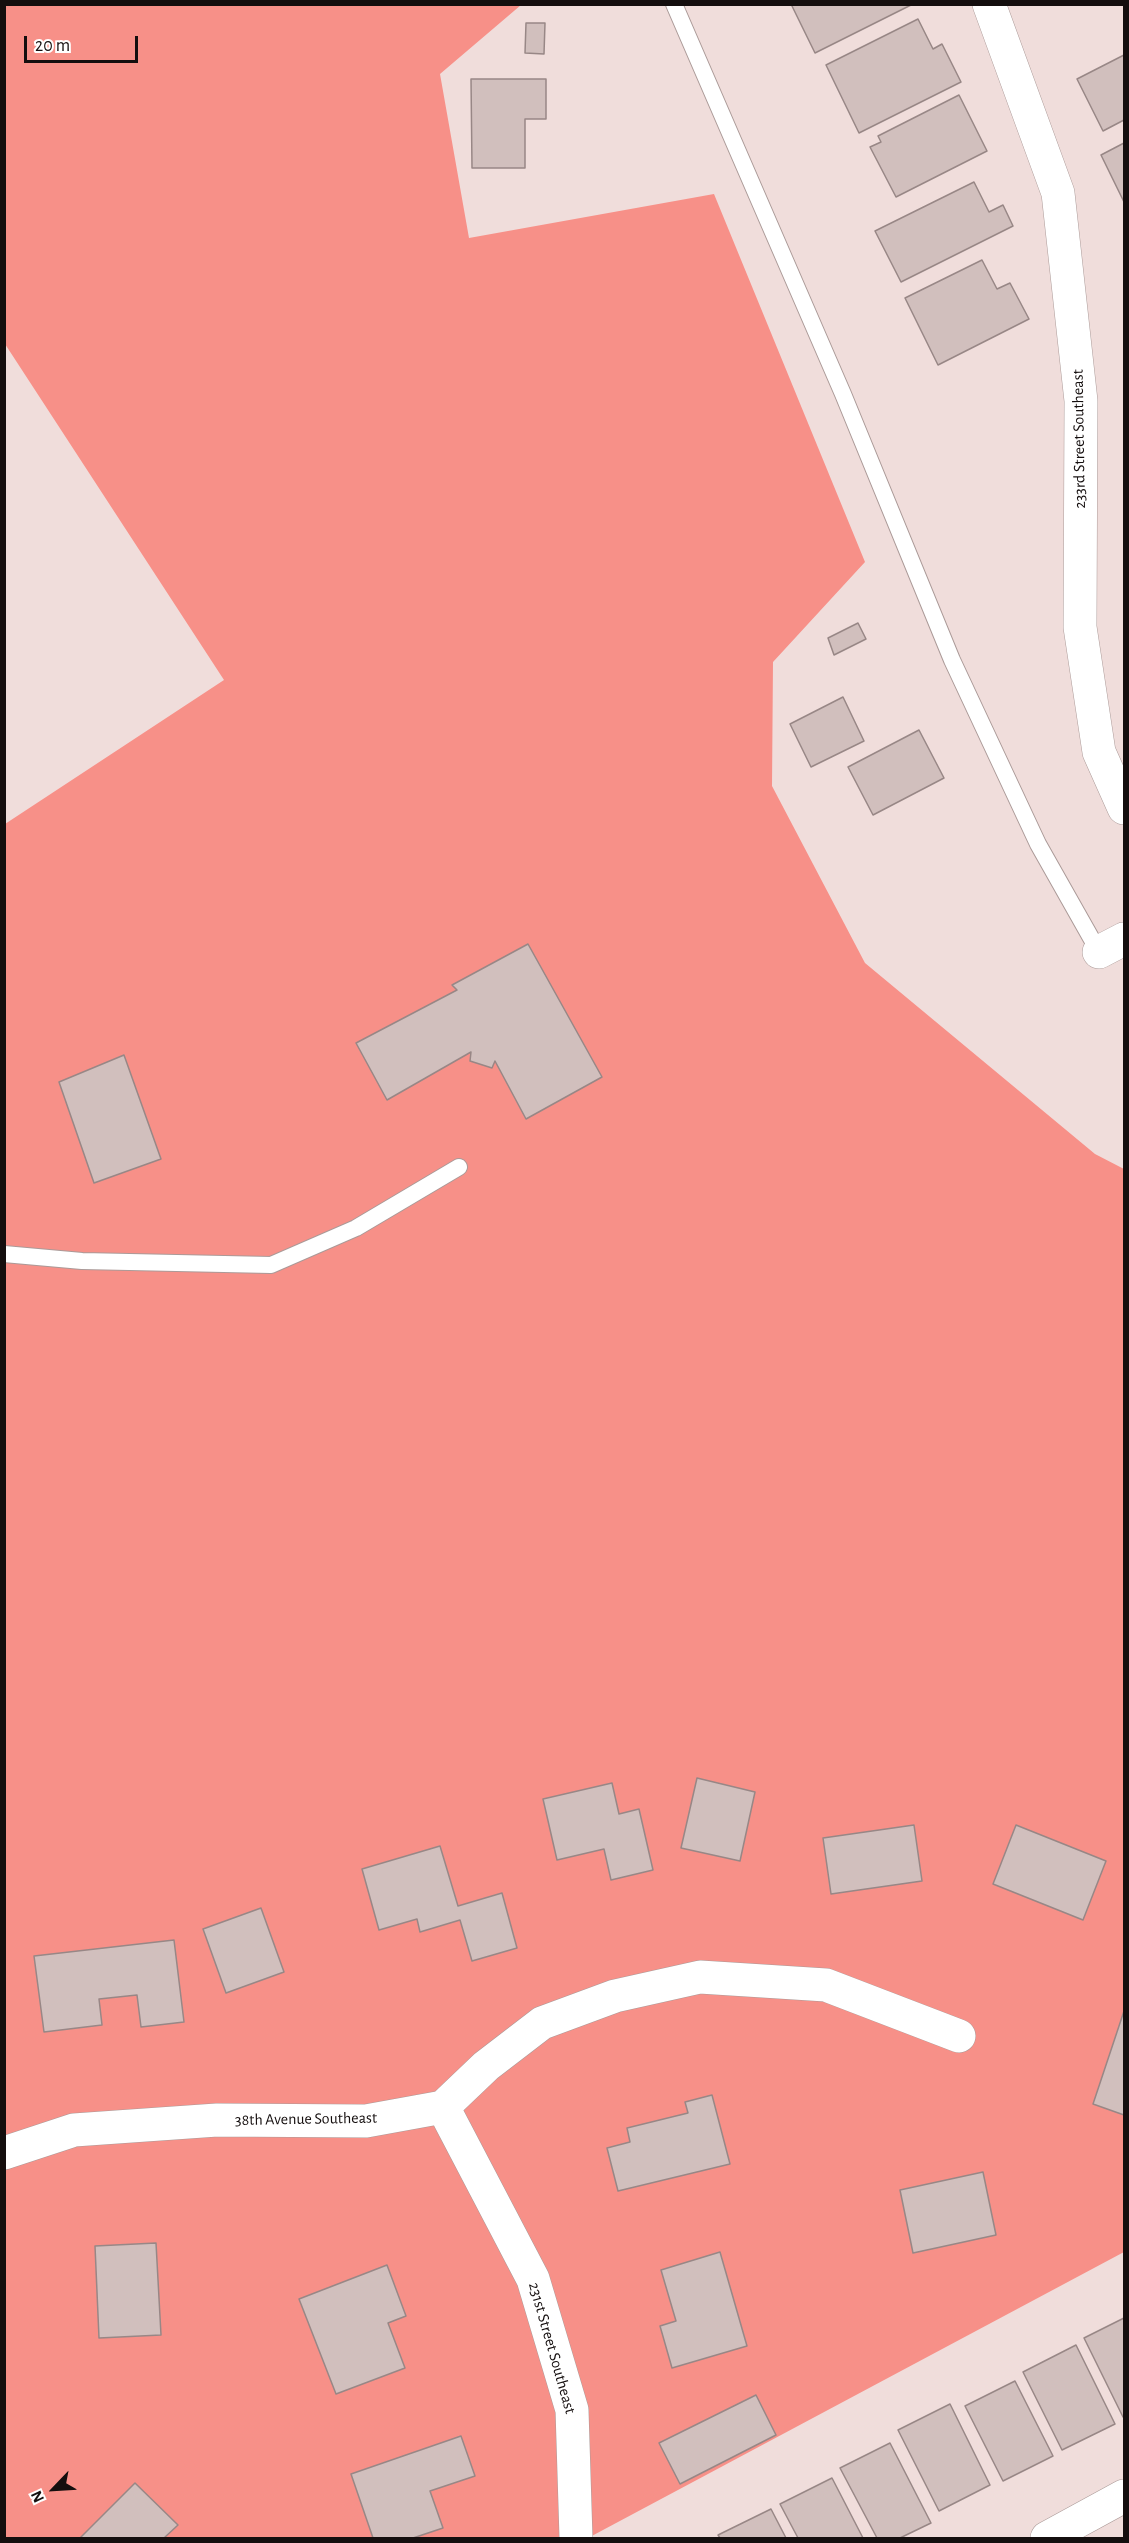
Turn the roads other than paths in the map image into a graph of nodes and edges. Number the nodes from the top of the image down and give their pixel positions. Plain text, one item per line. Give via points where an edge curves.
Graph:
1 (674, 4) edge
2 (989, 4) edge
3 (1125, 808) edge
4 (1112, 945) edge
5 (459, 1167) dead end
6 (4, 1254) edge
7 (959, 2036) dead end
8 (444, 2107) junction
9 (4, 2153) edge
10 (1125, 2496) edge
11 (576, 2538) edge
12 (1047, 2538) edge

1 - 4 lane via 843,394 952,660 1038,843
2 - 3 street, 233rd Street Southeast via 1058,193 1081,401 1080,627 1099,752
5 - 6 lane via 356,1228 271,1265
7 - 8 street via 826,1984 700,1977 615,1995 542,2023 486,2066
8 - 9 street, 38th Avenue Southeast via 366,2121 217,2120 74,2130
8 - 11 street, 231st Street Southeast via 533,2279 572,2409
10 - 12 street

